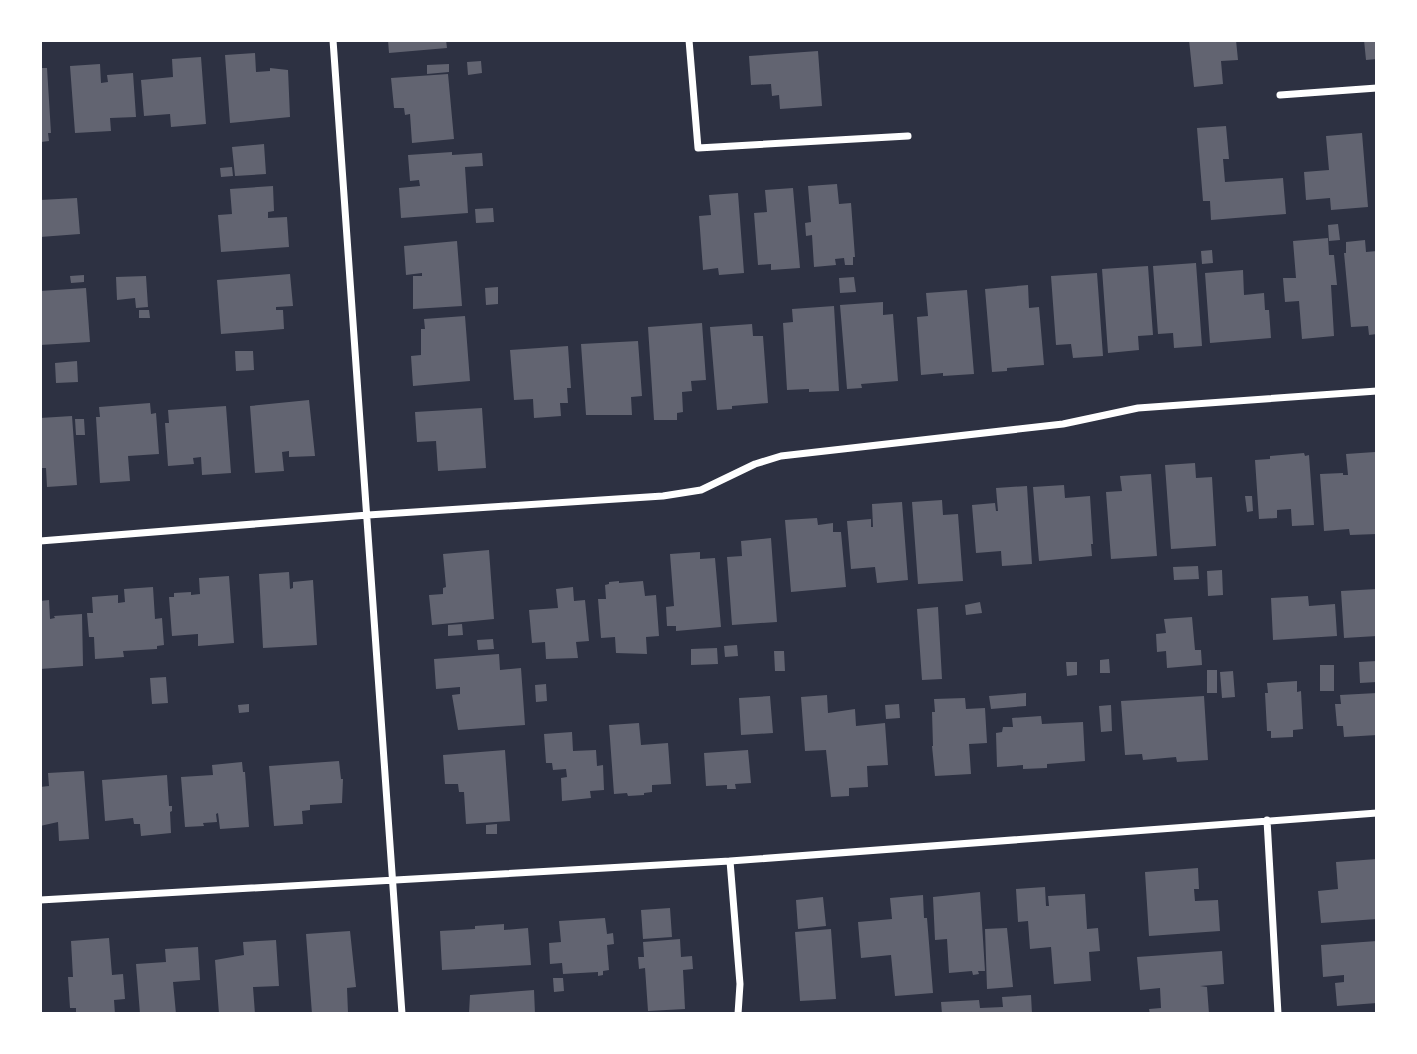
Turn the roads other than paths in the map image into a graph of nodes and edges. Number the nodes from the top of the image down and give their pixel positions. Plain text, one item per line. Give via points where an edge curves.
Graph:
1 (333, 40) edge
2 (689, 40) edge
3 (1377, 88) edge
4 (1280, 95) dead end
5 (908, 136) dead end
6 (1377, 391) edge
7 (368, 515) junction
8 (40, 541) edge
9 (1377, 813) edge
10 (1267, 820) junction
11 (730, 861) junction
12 (393, 880) junction
13 (40, 900) edge
14 (402, 1014) edge
15 (738, 1014) edge
16 (1278, 1014) edge

1 - 7 street
2 - 5 street via 698,148
3 - 4 street
6 - 7 street via 1138,408 1063,424 780,456 701,490 663,496
7 - 8 street
7 - 12 street
9 - 10 street
10 - 11 street
10 - 16 street
11 - 12 street
11 - 15 street via 740,984
12 - 13 street
12 - 14 street

